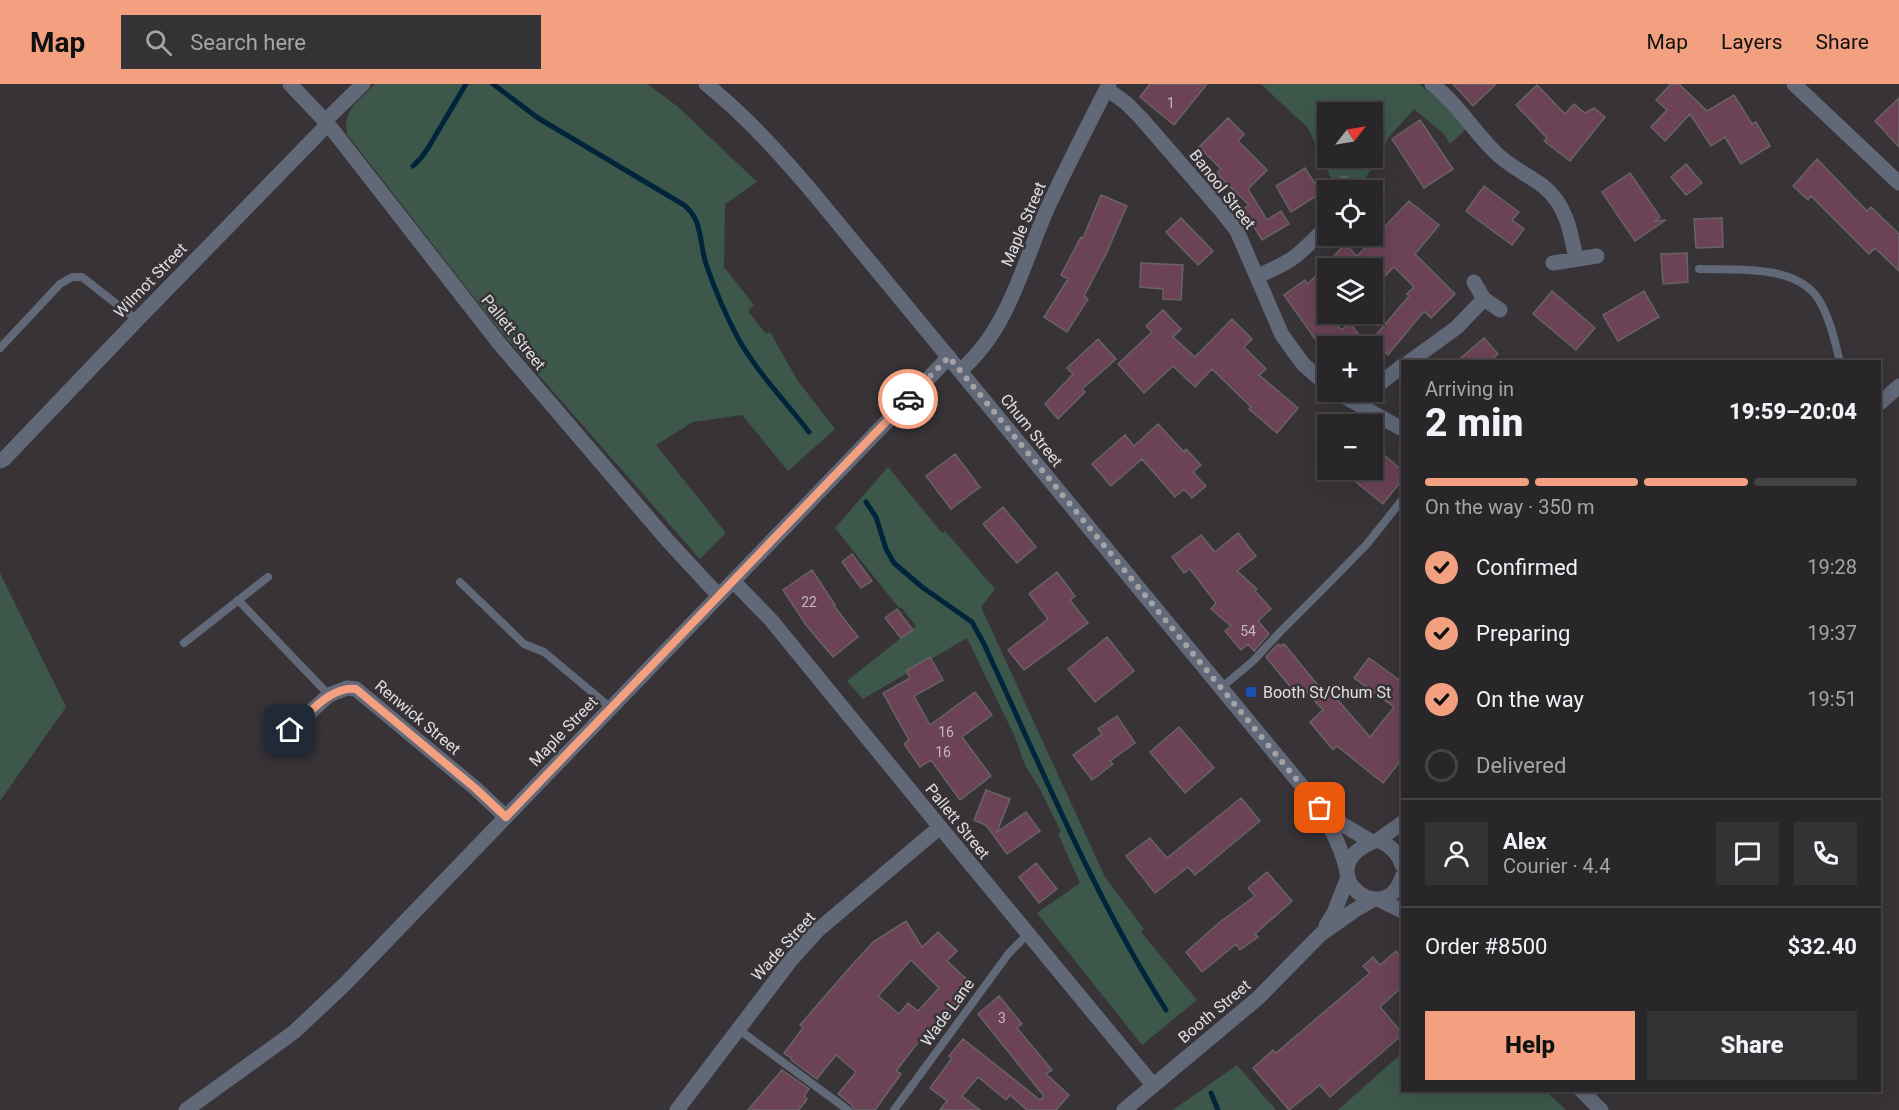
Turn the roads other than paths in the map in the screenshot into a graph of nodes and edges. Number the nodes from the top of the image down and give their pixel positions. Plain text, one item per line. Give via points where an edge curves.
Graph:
1 (290, 84) edge
2 (363, 84) edge
3 (706, 84) edge
4 (1432, 84) edge
5 (1794, 84) edge
6 (1108, 87) edge
7 (326, 123) junction
8 (1899, 183) edge
9 (1317, 236) edge
10 (1597, 256) dead end
11 (1576, 259) junction
12 (1553, 263) dead end
13 (1699, 269) dead end
14 (1257, 276) junction
15 (1474, 282) dead end
16 (1484, 299) junction
17 (1500, 310) dead end
18 (136, 320) junction
19 (0, 348) edge
20 (949, 357) junction
21 (1412, 360) edge
22 (1839, 360) edge
23 (1401, 367) edge
24 (960, 370) junction
25 (1317, 376) edge
26 (1383, 382) edge
27 (1899, 386) edge
28 (1354, 402) edge
29 (1362, 402) edge
30 (1881, 402) edge
31 (1359, 405) junction
32 (1401, 428) edge
33 (0, 462) edge
34 (1401, 501) edge
35 (268, 577) dead end
36 (733, 581) junction
37 (460, 582) dead end
38 (719, 596) junction
39 (238, 600) junction
40 (184, 643) dead end
41 (1221, 688) junction
42 (329, 695) junction
43 (610, 708) junction
44 (274, 745) dead end
45 (1320, 808) junction
46 (506, 817) junction
47 (1401, 824) edge
48 (940, 827) junction
49 (1375, 841) junction
50 (1401, 862) edge
51 (1347, 874) junction
52 (1401, 879) edge
53 (1376, 899) junction
54 (1401, 911) edge
55 (1028, 934) junction
56 (1322, 934) junction
57 (738, 1029) junction
58 (1153, 1085) junction
59 (1583, 1092) edge
60 (186, 1110) edge
61 (677, 1110) edge
62 (848, 1110) edge
63 (894, 1110) edge
64 (1124, 1110) edge
65 (1601, 1110) edge

1 - 7 street, Pallett Street
2 - 7 street, Wilmot Street
3 - 20 street, Chum Street via 790,166
4 - 11 street via 1463,113 1495,152 1552,195 1566,216
5 - 8 street
6 - 14 street, Banool Street via 1142,118 1230,221
6 - 24 street, Maple Street via 1048,209 1002,316 974,359
7 - 18 street, Wilmot Street
7 - 38 street, Pallett Street via 498,342
9 - 14 street via 1291,261
10 - 11 street
11 - 12 street
13 - 22 lane via 1760,271 1799,280 1818,298 1826,313
14 - 25 street, Banool Street via 1291,350
15 - 16 street
16 - 17 street
16 - 21 street via 1456,328
18 - 19 lane via 82,277 72,277 60,284
18 - 33 street, Wilmot Street
20 - 24 street, Chum Street
20 - 36 street, Maple Street
23 - 26 street
24 - 41 street, Chum Street
27 - 30 street
28 - 31 street
29 - 31 street
31 - 32 street
34 - 41 lane via 1338,574
35 - 39 lane
36 - 38 street, Maple Street
36 - 48 street, Pallett Street via 771,620
37 - 43 lane via 524,644 544,652
38 - 43 street, Maple Street
39 - 40 lane
39 - 42 lane
41 - 45 street, Chum Street
42 - 44 street
42 - 46 street, Renwick Street via 356,689
43 - 46 street, Maple Street
45 - 49 street, Chum Street
45 - 51 street, Chum Street via 1344,856
46 - 60 street, Maple Street via 311,1018
47 - 49 street
48 - 55 street, Pallett Street
48 - 57 street, Wade Street via 818,930
49 - 50 street, Chum Street via 1387,844
49 - 51 street, Booth Street via 1351,855
51 - 53 street via 1356,892
51 - 56 street, Booth Street
52 - 53 street, Booth Street via 1396,890
53 - 54 street
53 - 56 street, Booth Street
55 - 58 street, Pallett Street
55 - 63 lane, Wade Lane via 1009,953
56 - 58 street, Booth Street via 1258,998
57 - 61 street, Wade Street
57 - 62 lane
58 - 64 street, Booth Street
59 - 65 street

